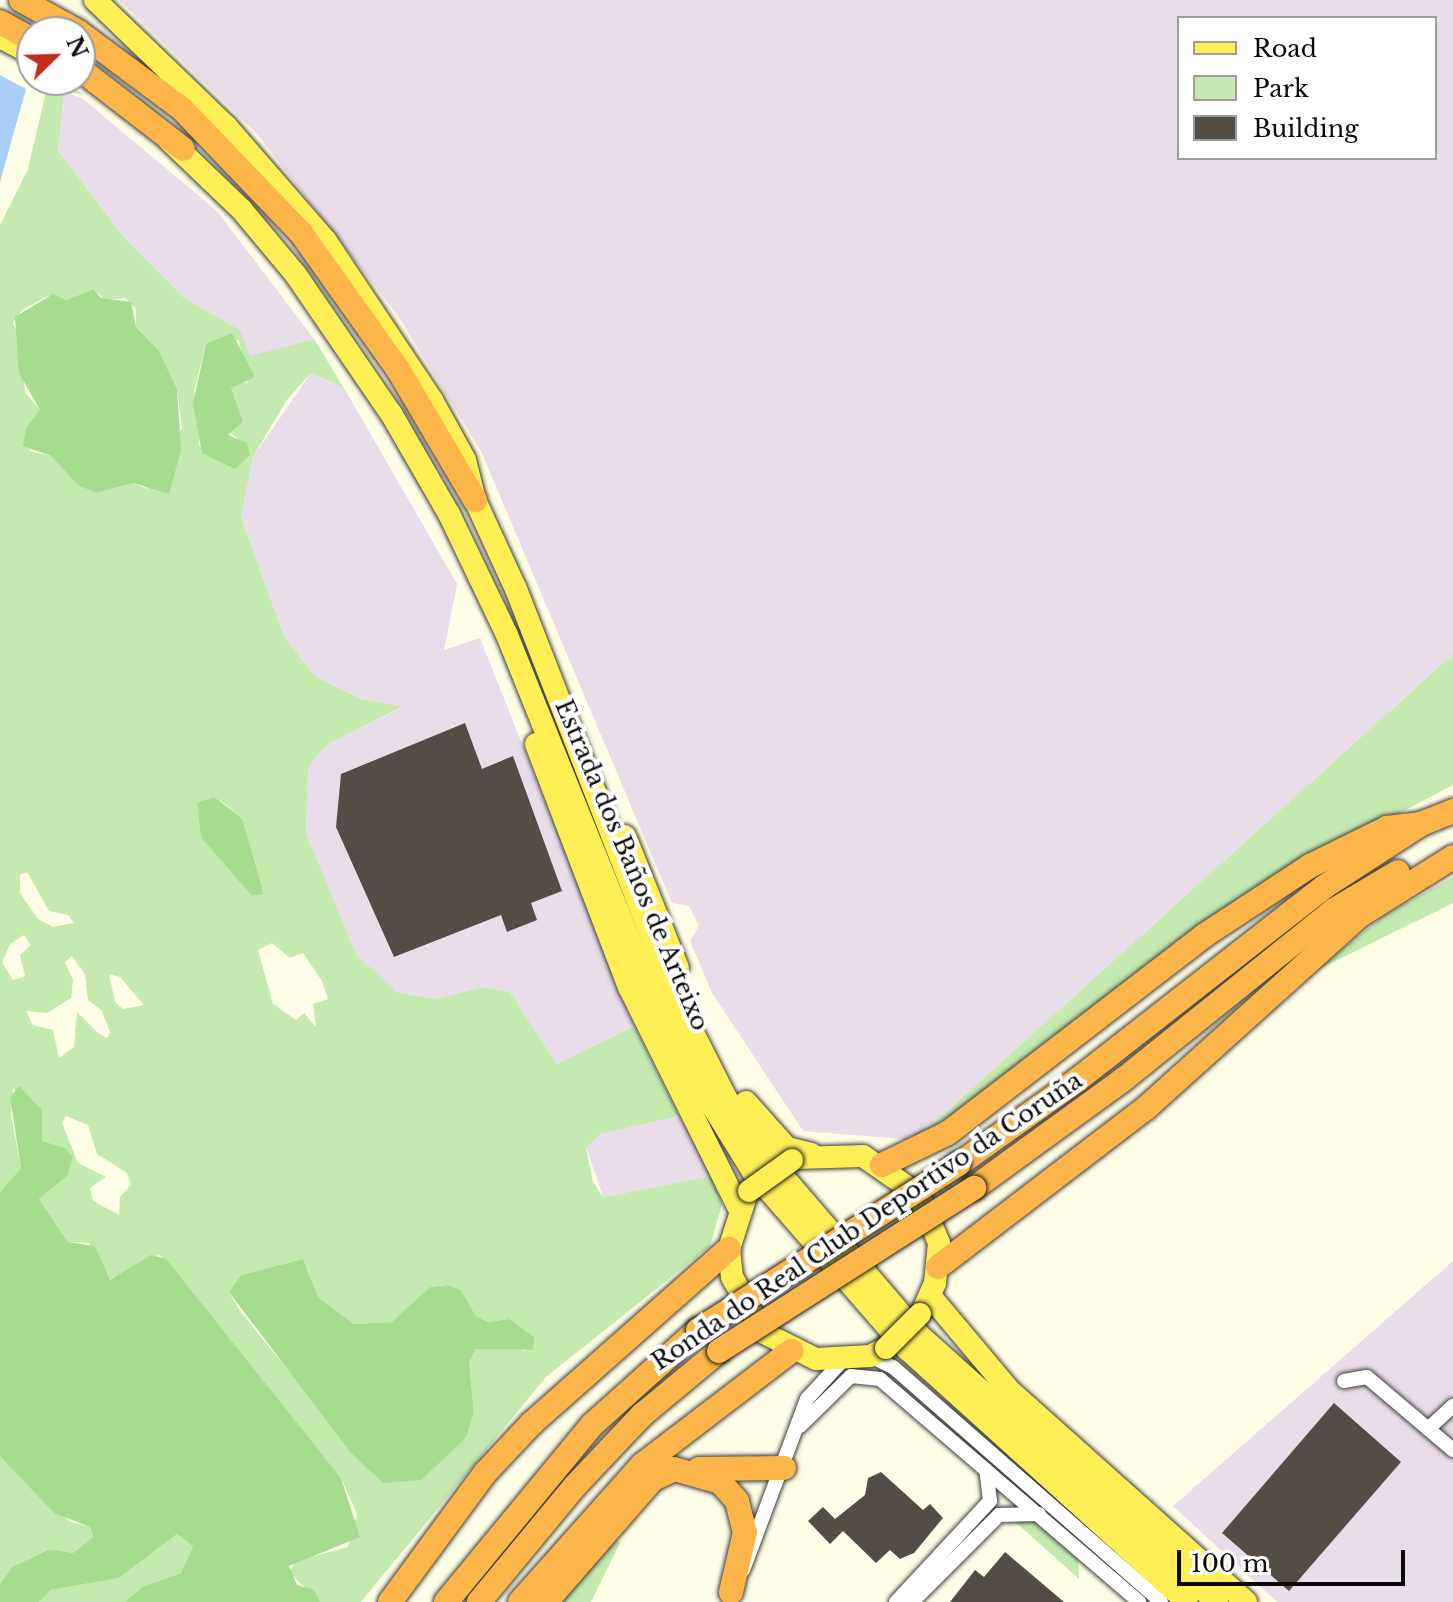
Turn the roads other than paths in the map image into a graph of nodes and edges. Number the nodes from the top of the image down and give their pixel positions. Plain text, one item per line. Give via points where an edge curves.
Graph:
1 (21, 0) edge
2 (95, 0) edge
3 (50, 16) edge
4 (96, 45) edge
5 (96, 81) edge
6 (96, 92) edge
7 (183, 149) junction
8 (475, 500) junction
9 (449, 514) junction
10 (516, 589) junction
11 (1453, 811) edge
12 (1421, 824) junction
13 (1453, 844) edge
14 (1453, 857) edge
15 (801, 1157) junction
16 (882, 1165) junction
17 (744, 1200) junction
18 (729, 1249) junction
19 (938, 1267) junction
20 (926, 1306) junction
21 (791, 1351) junction
22 (878, 1352) junction
23 (843, 1360) junction
24 (1344, 1381) dead end
25 (930, 1399) junction
26 (1453, 1406) edge
27 (800, 1426) junction
28 (1428, 1429) junction
29 (1453, 1450) edge
30 (784, 1468) junction
31 (692, 1469) junction
32 (986, 1470) junction
33 (1039, 1514) junction
34 (411, 1570) junction
35 (728, 1597) edge
36 (390, 1602) edge
37 (397, 1602) edge
38 (446, 1602) edge
39 (479, 1602) edge
40 (520, 1602) edge
41 (546, 1602) edge
42 (896, 1602) edge
43 (912, 1602) edge
44 (1139, 1602) edge
45 (1161, 1602) edge
46 (1187, 1602) edge
47 (1217, 1602) edge
48 (1246, 1602) edge

1 - 3 highway
2 - 8 main road, Estrada dos Baños de Arteixo via 217,116 326,241 432,400 465,460
4 - 8 highway via 182,109 301,233 399,371
5 - 7 highway
6 - 7 main road, Estrada dos Baños de Arteixo
7 - 9 main road, Estrada dos Baños de Arteixo via 296,275 384,403
8 - 10 main road, Estrada dos Baños de Arteixo
9 - 17 main road via 629,987
9 - 46 main road, Estrada dos Baños de Arteixo via 525,678 646,981 695,1078 753,1172 907,1349
10 - 15 main road via 726,1071 771,1133
10 - 47 main road, Estrada dos Baños de Arteixo via 657,955 735,1110 844,1252 918,1334
11 - 12 highway, Ronda do Real Club Deportivo da Coruña
12 - 16 highway via 1387,828 1310,866 1180,953 948,1133
12 - 38 highway, Ronda do Real Club Deportivo da Coruña, bridge via 1256,935 1077,1080 959,1164 698,1330 592,1425
13 - 39 highway, Ronda do Real Club Deportivo da Coruña, bridge via 1334,910 1124,1079 974,1188 719,1351 642,1415
14 - 19 highway via 1359,916 1146,1108
15 - 16 main road via 863,1156
15 - 17 main road, bridge
16 - 19 main road via 929,1209
17 - 18 main road
18 - 21 main road via 732,1277 746,1308 764,1333
18 - 34 highway via 532,1423 485,1473
19 - 20 main road
20 - 22 main road, bridge
20 - 48 main road via 1009,1390
21 - 23 main road
21 - 40 highway via 642,1465
22 - 23 main road
22 - 25 street
23 - 27 street via 807,1399
24 - 28 street via 1367,1377
25 - 32 street
25 - 45 street
26 - 28 street
27 - 30 street
27 - 32 street via 851,1376 880,1379
28 - 29 street
30 - 31 highway
30 - 35 street via 755,1550
31 - 35 highway via 720,1482 737,1501 745,1532
31 - 41 highway via 653,1479
32 - 33 street
32 - 42 street via 990,1501
33 - 43 street via 999,1515
33 - 44 street
34 - 36 highway
34 - 37 highway

